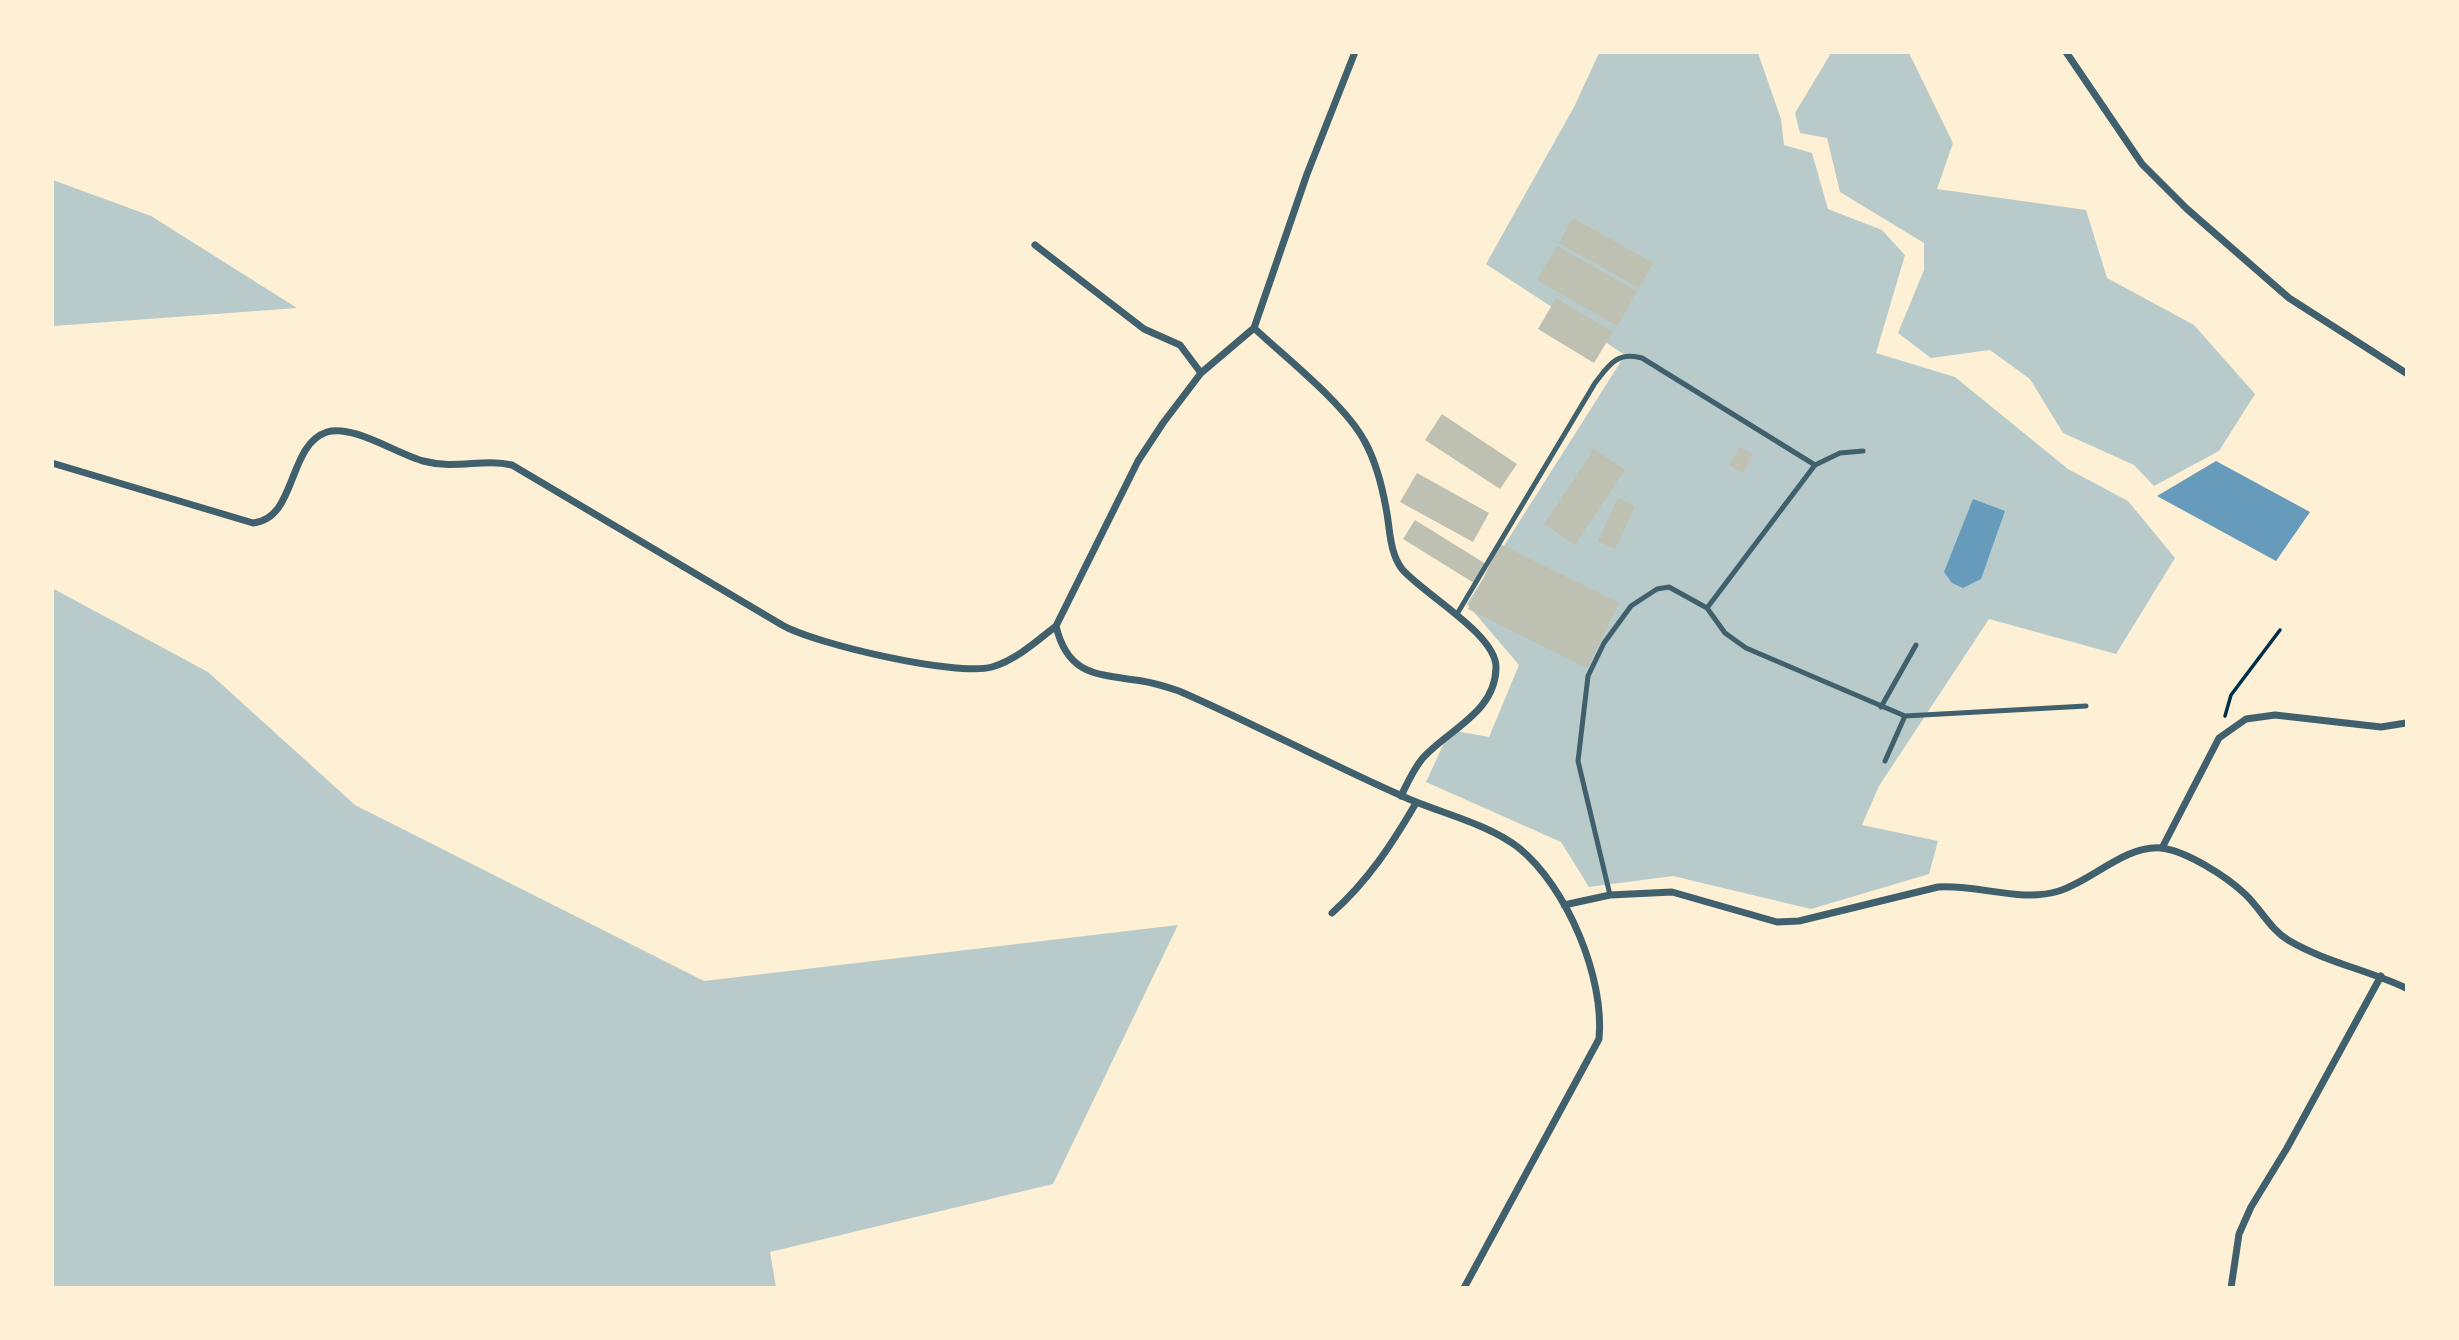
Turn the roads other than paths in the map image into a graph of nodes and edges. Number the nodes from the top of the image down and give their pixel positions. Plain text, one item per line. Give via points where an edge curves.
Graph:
1 (1355, 52) edge
2 (2067, 52) edge
3 (1035, 245) dead end
4 (1254, 328) junction
5 (1201, 373) junction
6 (2406, 373) edge
7 (1863, 451) dead end
8 (52, 463) edge
9 (1815, 465) junction
10 (1707, 608) junction
11 (1457, 614) junction
12 (1056, 626) junction
13 (1916, 645) dead end
14 (2086, 706) dead end
15 (1881, 707) junction
16 (1905, 716) junction
17 (2406, 723) edge
18 (1885, 761) dead end
19 (1401, 796) junction
20 (1416, 803) junction
21 (2162, 848) junction
22 (1610, 895) junction
23 (1564, 905) junction
24 (1332, 913) dead end
25 (2381, 976) junction
26 (2406, 988) edge
27 (1464, 1287) edge
28 (2231, 1287) edge

1 - 4 street
2 - 6 street via 2142,164 2187,209 2289,298
3 - 5 street via 1144,329 1180,345
4 - 5 street
4 - 11 street via 1341,411 1365,441 1379,478 1392,548 1402,568
5 - 12 street via 1138,461
7 - 9 lane via 1840,453
8 - 12 street via 253,523 263,522 277,508 309,444 328,432 345,432 441,465 512,465 782,625 825,643 975,670 1010,659
9 - 10 lane
9 - 11 lane via 1642,358 1621,356 1595,383
10 - 15 lane via 1725,633 1746,648
10 - 22 lane via 1670,587 1657,589 1631,606 1604,643 1588,676 1578,761
11 - 19 street via 1488,647 1496,665 1492,684 1472,718 1422,759
12 - 19 street via 1060,643 1082,668 1180,691
13 - 15 lane
14 - 16 lane
15 - 16 lane
16 - 18 lane
17 - 21 street via 2381,727 2276,715 2246,719 2219,738
19 - 20 street
20 - 23 street via 1518,848
20 - 24 street via 1378,865
21 - 22 street via 2141,851 2059,891 2034,896 1938,887 1799,921 1759,919 1672,892
21 - 25 street via 2214,870 2245,894 2285,939
22 - 23 street
23 - 27 street via 1597,990 1599,1039
25 - 26 street
25 - 28 street via 2252,1207 2239,1234

